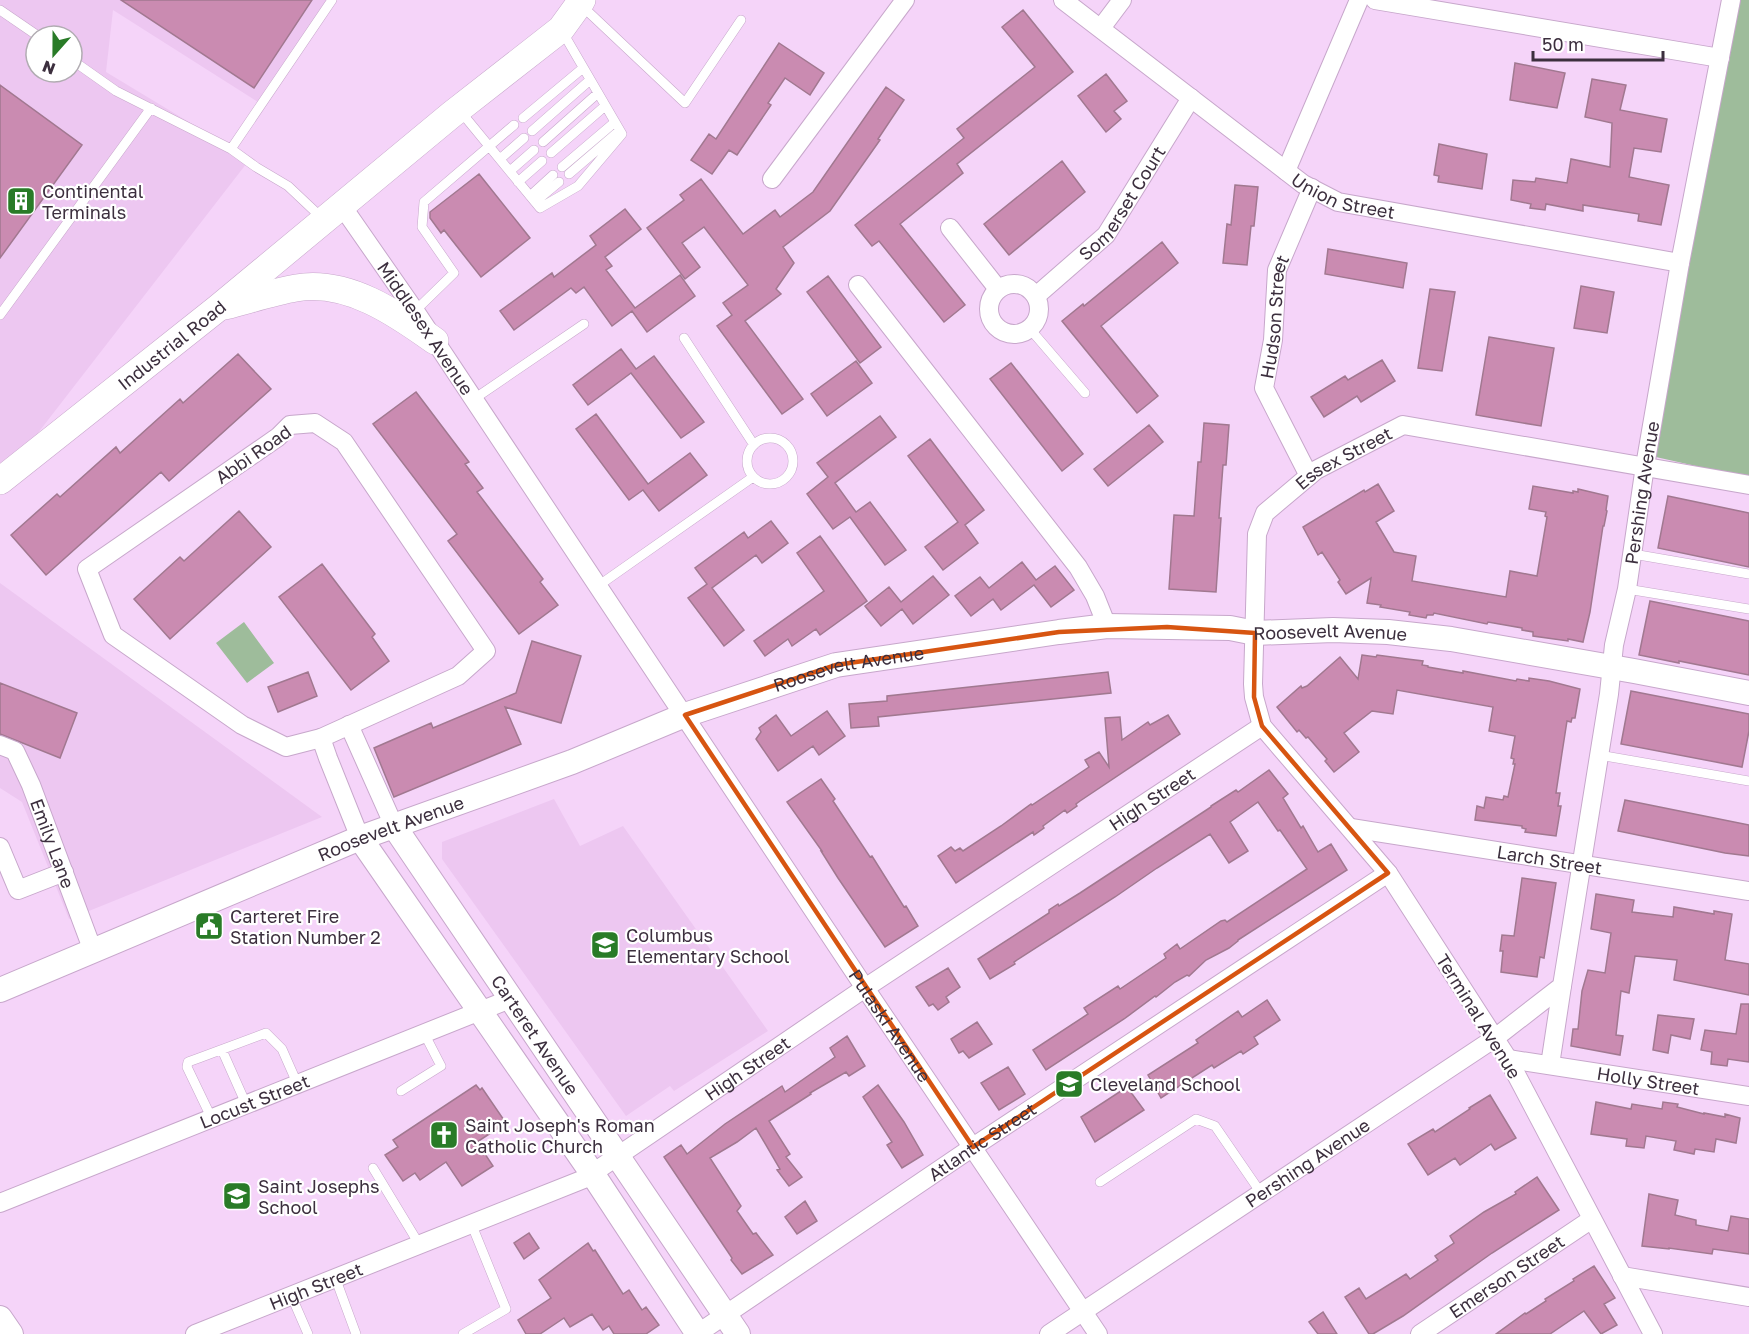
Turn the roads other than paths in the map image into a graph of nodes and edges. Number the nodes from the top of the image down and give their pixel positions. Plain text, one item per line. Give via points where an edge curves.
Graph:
1 (332, 0) edge
2 (905, 0) edge
3 (1063, 0) edge
4 (1122, 0) edge
5 (1359, 0) edge
6 (1375, 0) edge
7 (1731, 0) edge
8 (581, 1) edge
9 (0, 10) edge
10 (741, 20) dead end
11 (24, 26) edge
12 (1101, 28) junction
13 (561, 29) junction
14 (1720, 58) junction
15 (84, 68) edge
16 (583, 68) junction
17 (590, 80) junction
18 (598, 93) junction
19 (1191, 98) junction
20 (605, 106) junction
21 (151, 108) junction
22 (459, 109) junction
23 (523, 118) dead end
24 (514, 125) dead end
25 (617, 126) junction
26 (532, 131) dead end
27 (524, 138) dead end
28 (543, 142) dead end
29 (489, 146) junction
30 (231, 149) junction
31 (534, 150) dead end
32 (551, 153) dead end
33 (500, 159) junction
34 (542, 161) dead end
35 (566, 170) dead end
36 (510, 171) junction
37 (1286, 171) junction
38 (772, 178) dead end
39 (556, 179) dead end
40 (519, 182) junction
41 (1312, 188) junction
42 (533, 199) junction
43 (333, 213) junction
44 (950, 228) dead end
45 (1680, 263) junction
46 (858, 285) dead end
47 (998, 289) junction
48 (1036, 296) junction
49 (218, 308) junction
50 (415, 311) junction
51 (0, 315) edge
52 (584, 324) dead end
53 (1030, 328) junction
54 (684, 338) dead end
55 (435, 341) junction
56 (1085, 393) dead end
57 (474, 399) junction
58 (754, 445) junction
59 (1645, 466) junction
60 (1310, 476) junction
61 (753, 477) junction
62 (0, 481) edge
63 (1749, 485) edge
64 (1633, 554) junction
65 (1749, 574) edge
66 (598, 586) junction
67 (1627, 589) junction
68 (1749, 609) edge
69 (1107, 626) junction
70 (1255, 633) junction
71 (1613, 668) junction
72 (1749, 693) edge
73 (685, 715) junction
74 (349, 725) junction
75 (1262, 726) junction
76 (321, 738) junction
77 (0, 745) edge
78 (1599, 755) junction
79 (1749, 781) edge
80 (394, 826) junction
81 (1351, 828) junction
82 (360, 838) junction
83 (0, 847) edge
84 (1582, 865) junction
85 (64, 872) junction
86 (1388, 873) junction
87 (1749, 891) edge
88 (93, 951) junction
89 (1563, 986) junction
90 (865, 988) junction
91 (0, 990) edge
92 (510, 999) junction
93 (480, 1010) junction
94 (424, 1033) junction
95 (1495, 1038) junction
96 (222, 1050) junction
97 (1508, 1059) junction
98 (1550, 1065) junction
99 (297, 1083) junction
100 (401, 1091) dead end
101 (1749, 1096) edge
102 (246, 1104) junction
103 (211, 1118) junction
104 (973, 1147) junction
105 (616, 1155) junction
106 (373, 1168) dead end
107 (592, 1173) junction
108 (1100, 1182) dead end
109 (1261, 1193) junction
110 (0, 1203) edge
111 (1592, 1219) junction
112 (471, 1223) junction
113 (419, 1244) junction
114 (1622, 1276) junction
115 (334, 1277) junction
116 (291, 1295) junction
117 (1749, 1297) edge
118 (1083, 1311) junction
119 (0, 1318) edge
120 (732, 1325) edge
121 (10, 1334) edge
122 (195, 1334) edge
123 (308, 1334) edge
124 (356, 1334) edge
125 (463, 1334) edge
126 (698, 1334) edge
127 (1049, 1334) edge
128 (1098, 1334) edge
129 (1420, 1334) edge
130 (1653, 1334) edge

1 - 30 lane
2 - 38 street
3 - 12 street, Union Street
4 - 12 street
5 - 37 street
6 - 14 street
7 - 14 street, Pershing Avenue
8 - 10 lane via 685,103
8 - 13 main road
9 - 11 lane
12 - 19 street, Union Street
13 - 16 lane
13 - 22 main road
14 - 45 street, Pershing Avenue
15 - 21 lane via 116,91
16 - 17 lane
16 - 23 lane
17 - 18 lane
17 - 26 lane
18 - 20 lane
18 - 28 lane
19 - 37 street, Union Street
19 - 48 street, Somerset Court via 1106,235
20 - 25 lane
20 - 32 lane
21 - 30 lane
21 - 51 lane
22 - 29 lane
22 - 43 main road
24 - 29 lane
25 - 35 lane
25 - 42 lane via 622,134 578,186 540,208
27 - 33 lane
29 - 33 lane
29 - 50 lane via 424,202 422,227 454,273
30 - 43 lane
31 - 36 lane
33 - 36 lane
34 - 40 lane
36 - 40 lane
37 - 41 street, Union Street
39 - 42 lane
40 - 42 lane
41 - 45 street, Union Street via 1338,202
41 - 60 street, Hudson Street via 1277,270 1264,388
43 - 49 main road, Industrial Road
43 - 50 street, Middlesex Avenue
44 - 47 street
45 - 59 street, Pershing Avenue
46 - 69 street via 1078,567
47 - 48 street via 1018,284
47 - 53 street via 989,310 996,327 1013,334
48 - 53 street via 1039,310
49 - 55 main road via 298,288 328,288 372,301
49 - 62 main road, Industrial Road
50 - 55 street, Middlesex Avenue
52 - 57 lane
53 - 56 lane
54 - 58 lane
55 - 57 street, Middlesex Avenue
57 - 66 street, Middlesex Avenue
58 - 61 lane via 747,462
58 - 61 lane via 776,439 784,443 793,460 786,478 778,483 761,483
59 - 60 street, Essex Street via 1403,425
59 - 63 street, Essex Street
59 - 64 street, Pershing Avenue
60 - 70 street, Essex Street via 1265,513 1257,534
61 - 66 lane
64 - 65 lane
64 - 67 street, Pershing Avenue
66 - 73 street, Middlesex Avenue
67 - 68 lane
67 - 71 street, Pershing Avenue via 1614,645
69 - 70 street, Roosevelt Avenue via 1230,628
69 - 73 street, Roosevelt Avenue via 836,665
70 - 71 street, Roosevelt Avenue via 1388,632
70 - 75 street, Essex Street via 1254,697
71 - 72 street, Roosevelt Avenue
71 - 78 street, Pershing Avenue
73 - 80 street, Roosevelt Avenue via 572,762
73 - 90 street, Pulaski Avenue
74 - 76 street, Abbi Road
74 - 76 street, Abbi Road via 458,676 486,651 344,442 315,423 290,425 87,568 113,635 242,725 286,747
74 - 80 street
75 - 81 street, Terminal Avenue
75 - 90 street, High Street
76 - 82 street
77 - 85 street, Emily Lane via 15,751
78 - 79 lane
78 - 84 street, Pershing Avenue
80 - 82 street, Roosevelt Avenue
80 - 92 street, Carteret Avenue
81 - 84 street, Larch Street
81 - 86 street, Terminal Avenue
82 - 88 street, Roosevelt Avenue
82 - 93 street, Carteret Avenue
83 - 85 street via 18,890
84 - 87 street, Larch Street
84 - 89 street, Pershing Avenue
85 - 88 street, Emily Lane
86 - 95 street, Terminal Avenue
86 - 104 street, Atlantic Street
88 - 91 street, Roosevelt Avenue
89 - 95 street, Pershing Avenue
89 - 98 street, Pershing Avenue
90 - 104 street, Pulaski Avenue
90 - 105 street, High Street
92 - 93 street, Locust Street
92 - 105 street, Carteret Avenue
93 - 94 street, Locust Street
93 - 107 street, Carteret Avenue
94 - 99 street, Locust Street
94 - 100 lane via 441,1065
95 - 97 street, Terminal Avenue
95 - 109 street, Pershing Avenue
96 - 99 lane via 266,1033 282,1049
96 - 102 lane
96 - 103 lane via 189,1062 187,1067
97 - 98 street, Holly Street
97 - 111 street, Terminal Avenue
98 - 101 street, Holly Street
99 - 102 street, Locust Street
102 - 103 street, Locust Street
103 - 110 street, Locust Street
104 - 118 street, Pulaski Avenue
104 - 120 street, Atlantic Street
105 - 107 street, High Street
105 - 120 street, Carteret Avenue
106 - 113 lane
107 - 112 street, High Street
107 - 126 street, Carteret Avenue
108 - 109 lane via 1196,1119 1215,1126
109 - 118 street, Pershing Avenue
111 - 114 street, Terminal Avenue
111 - 129 street, Emerson Street
112 - 113 street, High Street
112 - 125 lane via 506,1309
113 - 115 street, High Street
114 - 117 street
114 - 130 street, Terminal Avenue
115 - 116 street, High Street
115 - 124 lane
116 - 122 street, High Street
116 - 123 lane
118 - 127 street, Pershing Avenue
118 - 128 street, Pulaski Avenue
119 - 121 street
120 - 126 street, Atlantic Street

